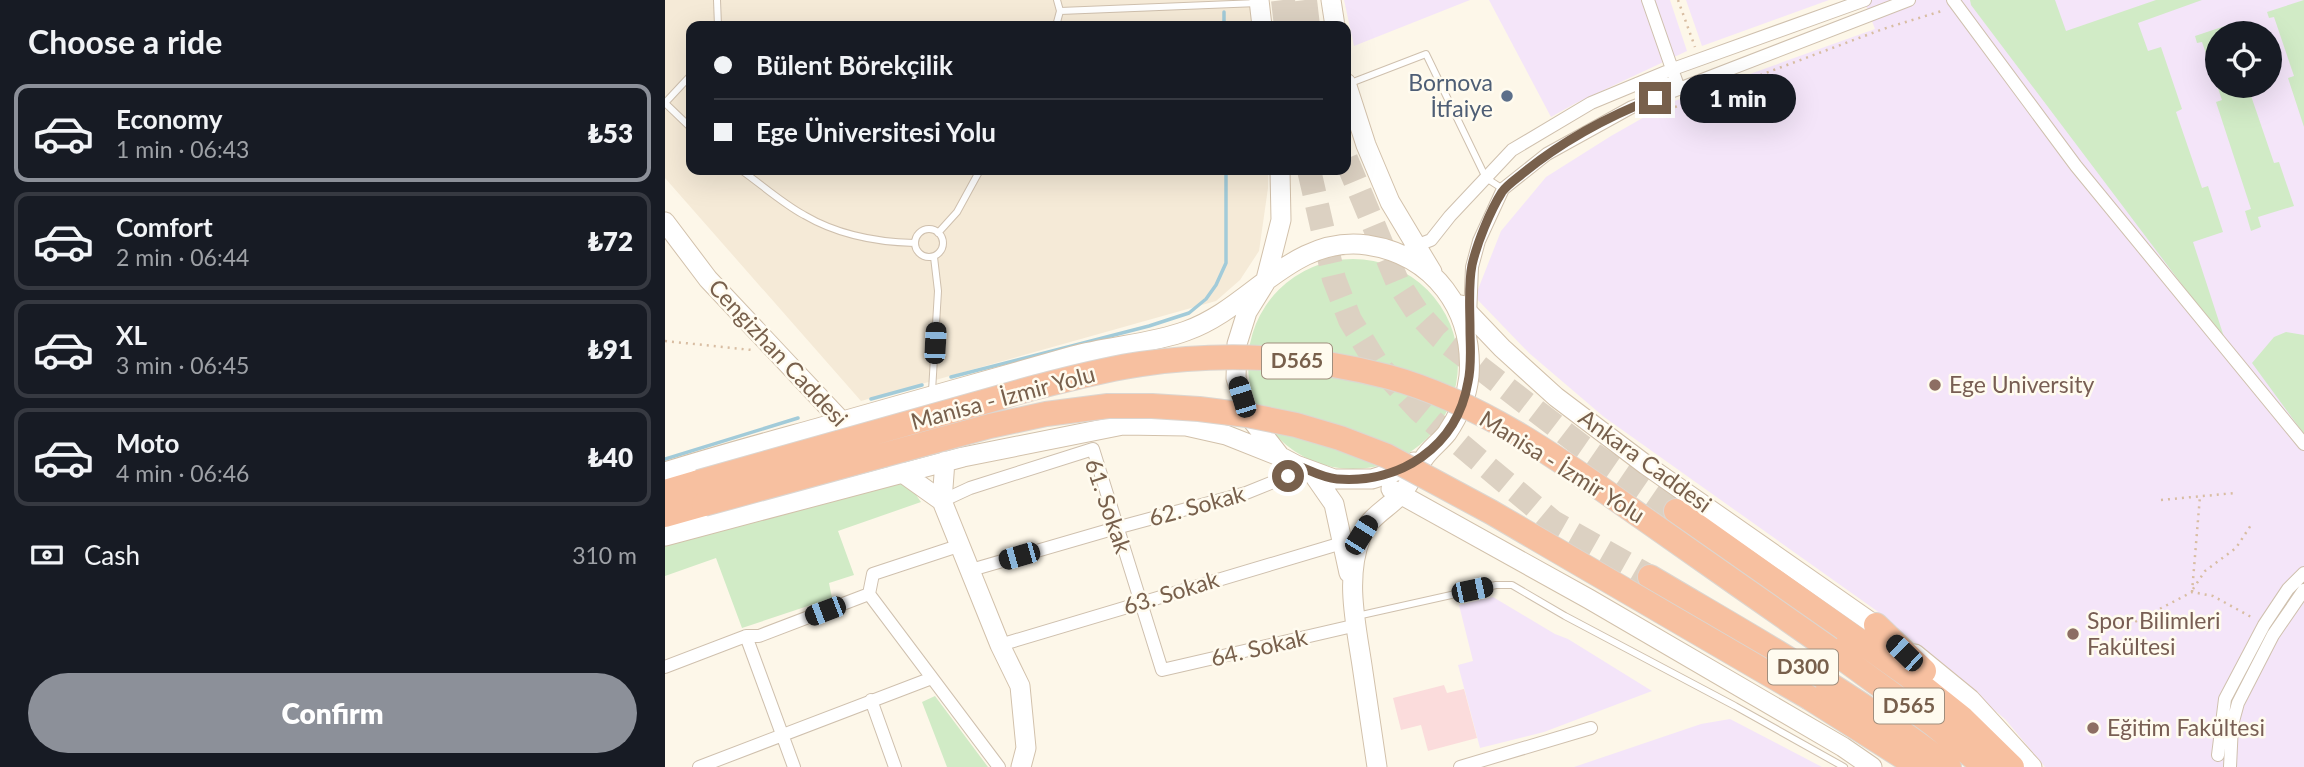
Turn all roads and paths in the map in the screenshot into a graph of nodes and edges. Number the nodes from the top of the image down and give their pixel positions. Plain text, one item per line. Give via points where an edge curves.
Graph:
1 (717, 0) edge
2 (1057, 0) edge
3 (1331, 0) edge
4 (1647, 0) edge
5 (1678, 0) edge
6 (1865, 0) edge
7 (1909, 0) edge
8 (1259, 1) edge
9 (1951, 4) edge
10 (1060, 10) junction
11 (718, 21) edge
12 (1057, 21) edge
13 (1261, 21) edge
14 (1334, 21) edge
15 (1699, 60) junction
16 (1673, 69) junction
17 (686, 80) edge
18 (1351, 82) edge
19 (1679, 89) junction
20 (1351, 99) edge
21 (665, 103) edge
22 (1675, 107) dead end
23 (686, 123) edge
24 (748, 175) edge
25 (978, 175) edge
26 (1280, 175) edge
27 (1486, 178) junction
28 (1503, 190) junction
29 (665, 207) edge
30 (665, 222) edge
31 (938, 233) junction
32 (914, 243) junction
33 (1416, 246) junction
34 (1398, 253) junction
35 (934, 257) junction
36 (1436, 277) junction
37 (1265, 283) junction
38 (1470, 315) junction
39 (665, 341) edge
40 (776, 352) junction
41 (1470, 354) junction
42 (932, 395) junction
43 (848, 419) junction
44 (2304, 444) edge
45 (1426, 455) junction
46 (945, 461) junction
47 (1295, 464) junction
48 (665, 472) edge
49 (902, 473) junction
50 (1372, 479) junction
51 (665, 492) edge
52 (701, 493) junction
53 (2235, 493) dead end
54 (1401, 494) junction
55 (2200, 496) junction
56 (2161, 500) dead end
57 (942, 501) junction
58 (1676, 511) tunnel mouth
59 (665, 515) edge
60 (2251, 525) dead end
61 (1116, 528) junction
62 (665, 536) edge
63 (1342, 542) junction
64 (961, 545) junction
65 (971, 569) junction
66 (2304, 573) edge
67 (1650, 577) tunnel mouth
68 (1353, 587) junction
69 (2304, 590) edge
70 (2192, 592) junction
71 (869, 594) junction
72 (1140, 602) junction
73 (1356, 620) junction
74 (1876, 625) junction
75 (2129, 625) dead end
76 (2264, 625) junction
77 (746, 636) junction
78 (1000, 645) junction
79 (665, 667) edge
80 (1162, 670) joint
81 (932, 678) junction
82 (871, 700) junction
83 (1591, 728) dead end
84 (782, 734) junction
85 (2218, 755) dead end
86 (699, 767) edge
87 (794, 767) edge
88 (895, 767) edge
89 (999, 767) edge
90 (1021, 767) edge
91 (1377, 767) edge
92 (1461, 767) edge
93 (1844, 767) edge
94 (1872, 767) edge
95 (1919, 767) edge
96 (1949, 767) edge
97 (1985, 767) edge
98 (2012, 767) edge
99 (2032, 767) edge
100 (2230, 767) edge

1 - 11 lane
2 - 10 lane
3 - 14 main road
4 - 16 street
5 - 15 path
6 - 15 street
7 - 19 street
8 - 10 lane
8 - 13 main road
9 - 22 path
9 - 44 street via 2076,166
10 - 12 lane
15 - 16 street
16 - 19 street
16 - 27 street via 1591,103 1513,150
17 - 21 lane
18 - 27 lane via 1426,54
19 - 28 street via 1632,107 1547,154
20 - 33 main road, Ankara Caddesi via 1390,202
21 - 23 lane
24 - 32 lane via 803,215 831,228 866,239
25 - 31 lane via 957,212
26 - 37 main road via 1281,220
27 - 28 lane
27 - 33 street via 1431,240
28 - 38 street via 1472,267
29 - 43 main road, Cengizhan Caddesi via 711,266
30 - 40 main road, Cengizhan Caddesi via 708,279
31 - 32 lane via 921,231
31 - 35 lane via 943,246
32 - 35 lane via 920,255
33 - 34 street
33 - 36 main road, Ankara Caddesi
34 - 36 main road
34 - 37 main road via 1365,245 1332,246 1300,256
35 - 42 lane via 938,291
36 - 38 main road, Ankara Caddesi
36 - 41 main road via 1465,327
37 - 42 main road via 1218,317 1185,332 1080,354
37 - 47 main road via 1247,312 1237,344 1236,378 1248,415
38 - 41 street
38 - 74 main road, Ankara Caddesi via 1556,397
39 - 40 path
40 - 43 main road, Cengizhan Caddesi
41 - 45 main road via 1461,410
42 - 43 main road
43 - 48 main road
43 - 49 main road, Cengizhan Caddesi
45 - 50 main road
45 - 54 main road
46 - 47 main road via 1123,425 1186,426 1226,435
46 - 49 main road
46 - 57 main road
47 - 50 main road via 1334,479
47 - 61 street, 62. Sokak via 1288,476 1246,494
47 - 63 main road via 1334,504
49 - 57 main road
49 - 62 main road
50 - 54 main road
51 - 52 highway, Manisa - İzmir Yolu / D565
52 - 59 highway, Manisa - İzmir Yolu / D565
52 - 95 highway, Manisa - İzmir Yolu / D565, bridge via 1046,414 1152,406 1247,415 1318,432 1387,456 1810,698
52 - 97 highway, Manisa - İzmir Yolu / D565, bridge via 1088,374 1219,358 1343,367 1442,396 1574,469 1830,649
53 - 55 path
54 - 68 main road via 1370,520 1361,535
54 - 94 main road
55 - 56 path
55 - 70 path
57 - 61 street, 61. Sokak via 1093,449
57 - 64 main road
58 - 98 highway, Ankara Caddesi / D300 via 1909,676 1963,719
60 - 70 path via 2236,548 2205,571
61 - 65 street, 62. Sokak
61 - 72 street, 61. Sokak
63 - 68 main road
63 - 72 street, 63. Sokak
64 - 65 main road
64 - 71 street via 873,574
65 - 78 main road
66 - 76 street
67 - 96 highway, D300 via 1815,675
68 - 73 main road
69 - 100 street via 2273,635 2238,703
70 - 75 path
70 - 76 path via 2213,596
71 - 77 street via 759,636
71 - 81 street
72 - 78 street, 63. Sokak
72 - 80 street, 61. Sokak
73 - 80 street, 64. Sokak
73 - 91 main road
73 - 93 lane via 1496,585 1512,585
74 - 98 highway via 1962,707
74 - 99 main road, Ankara Caddesi via 1970,699
76 - 85 street via 2225,699
77 - 79 street
77 - 84 street
78 - 90 main road via 1020,686 1026,748
81 - 82 street
81 - 89 street
82 - 84 street
82 - 88 street
83 - 92 street
84 - 86 street
84 - 87 street

